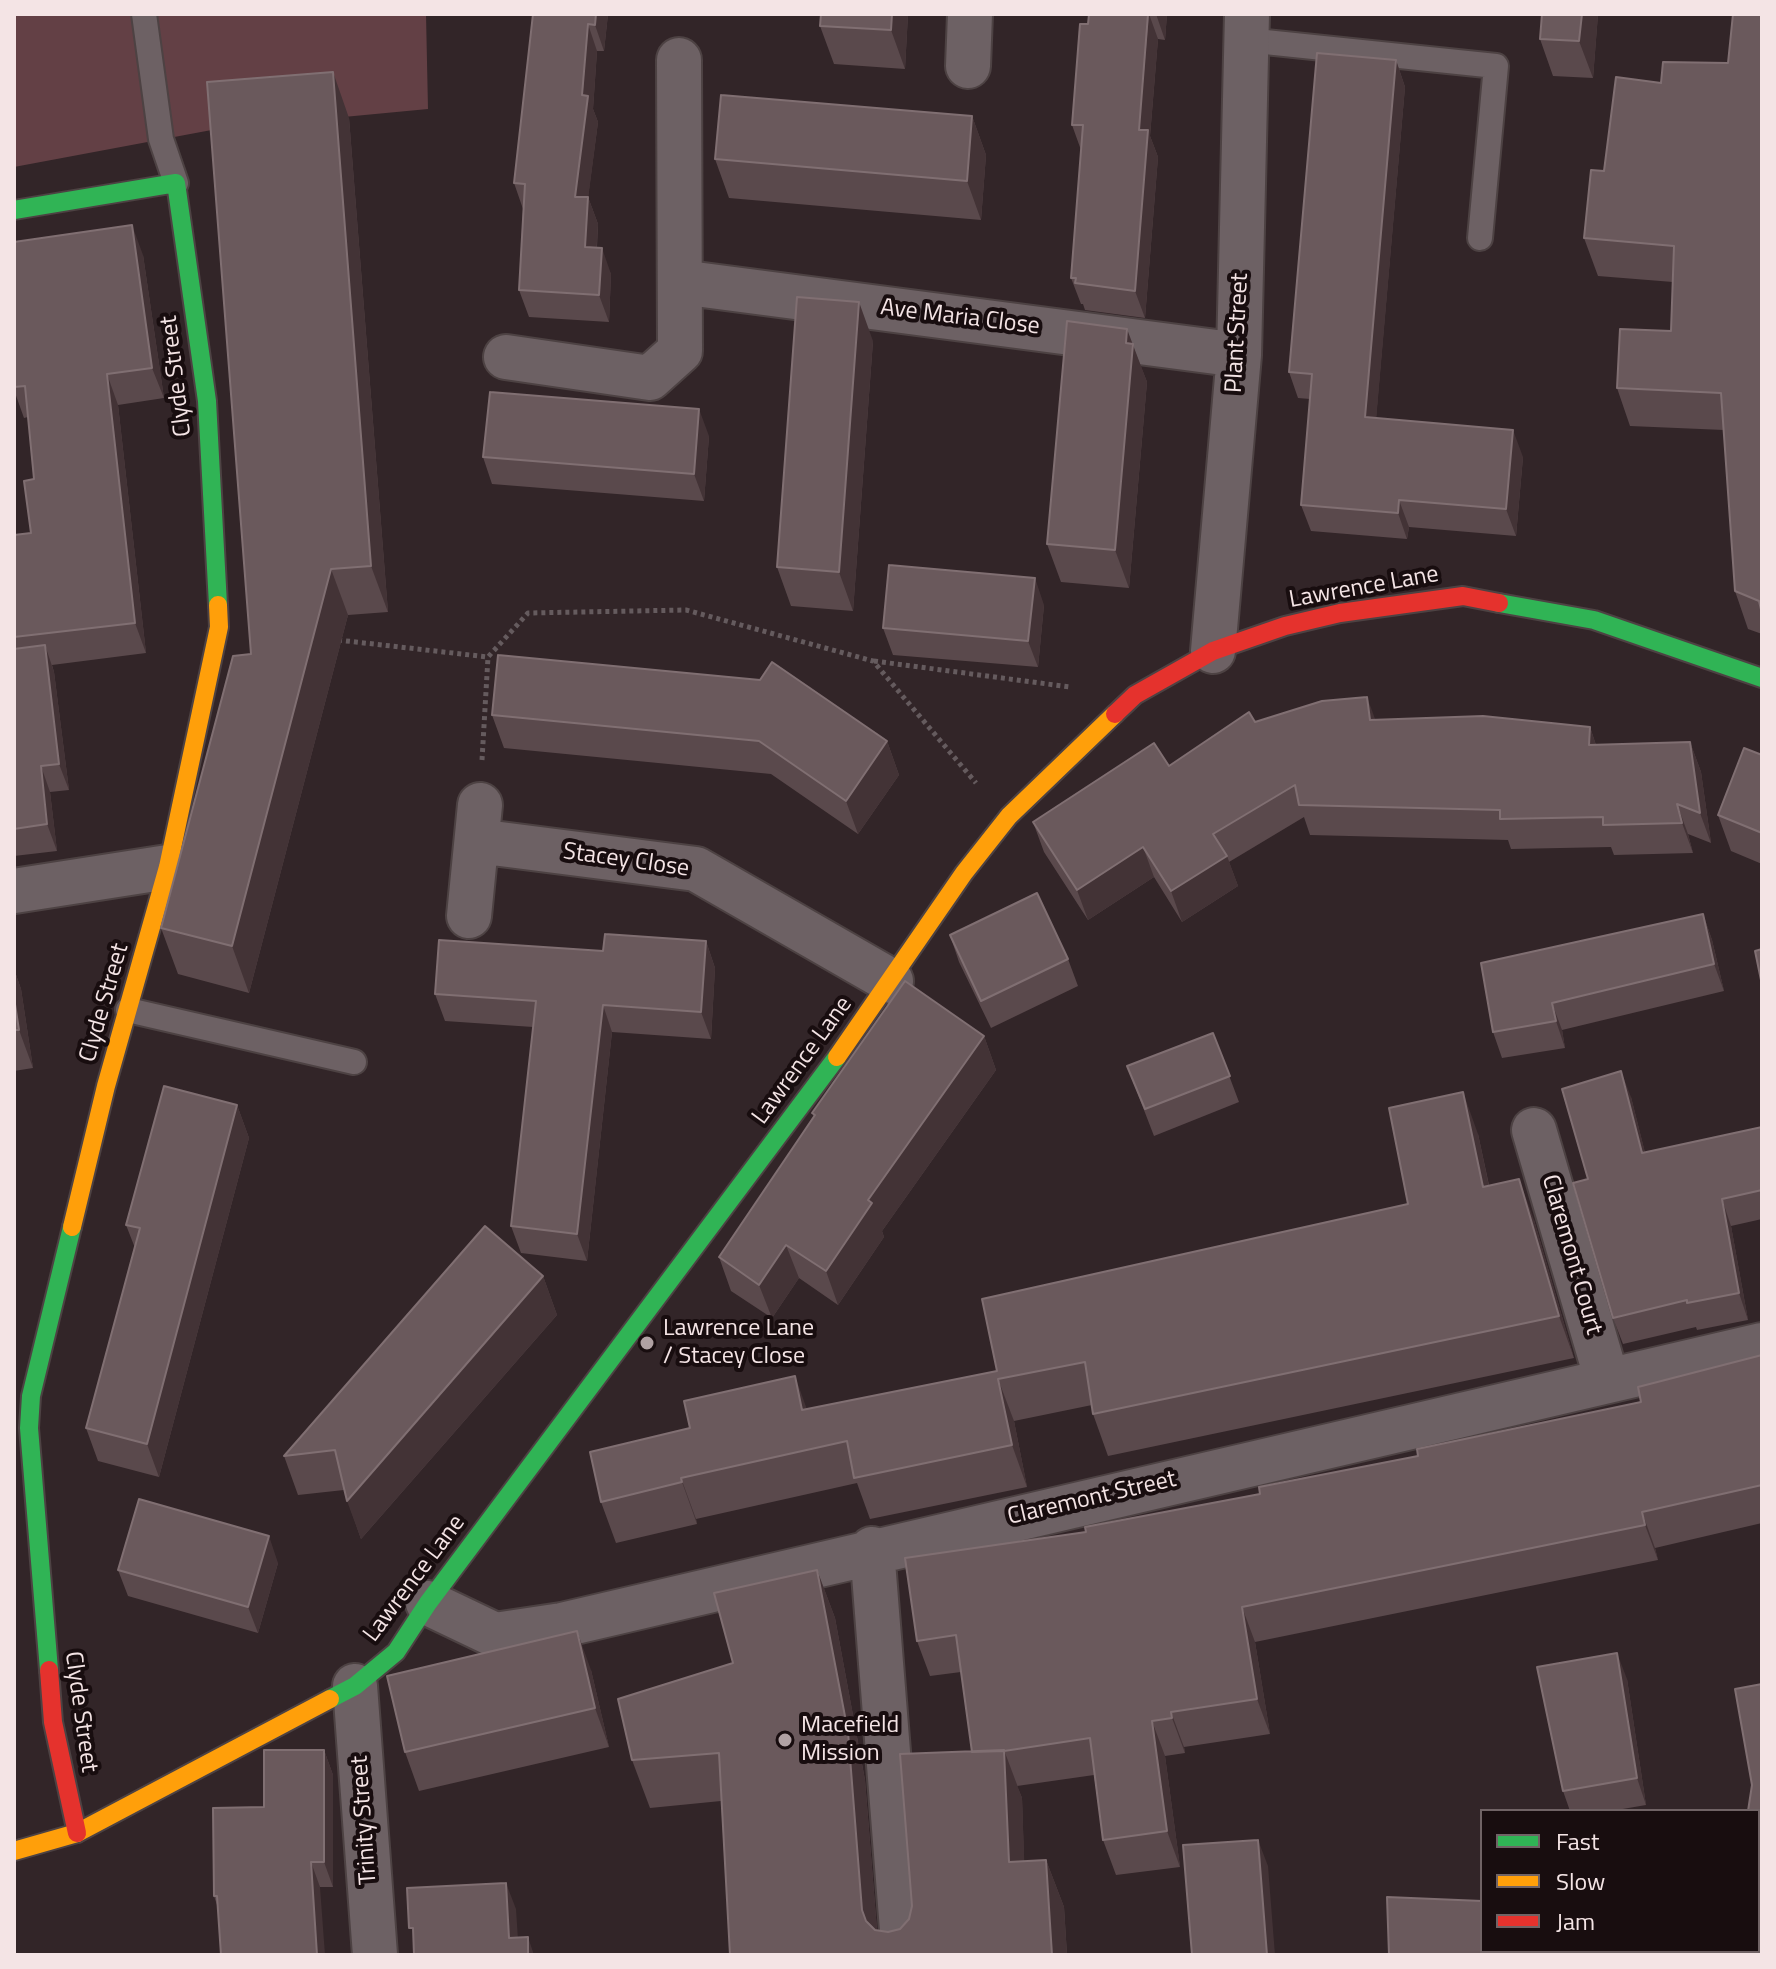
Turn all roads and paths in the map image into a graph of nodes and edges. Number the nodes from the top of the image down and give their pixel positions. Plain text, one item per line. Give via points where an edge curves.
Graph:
1 (144, 14) edge
2 (970, 14) edge
3 (1246, 27) edge
4 (679, 60) dead end
5 (968, 66) dead end
6 (176, 183) junction
7 (14, 210) edge
8 (1480, 238) dead end
9 (680, 282) junction
10 (1239, 355) junction
11 (506, 357) dead end
12 (333, 639) dead end
13 (1213, 651) junction
14 (488, 657) junction
15 (873, 661) junction
16 (1762, 678) edge
17 (1135, 695) junction
18 (1009, 816) junction
19 (478, 823) junction
20 (168, 867) junction
21 (14, 891) edge
22 (469, 916) dead end
23 (891, 981) junction
24 (128, 1010) junction
25 (354, 1062) dead end
26 (1534, 1130) dead end
27 (1762, 1345) edge
28 (1607, 1380) junction
29 (22, 1398) edge
30 (872, 1549) junction
31 (428, 1603) junction
32 (355, 1686) junction
33 (77, 1833) junction
34 (14, 1851) edge
35 (375, 1955) edge
36 (904, 1955) edge

1 - 6 lane via 161,139
2 - 5 street
3 - 8 lane via 1496,66
3 - 10 street, Plant Street
4 - 9 street
6 - 7 street
6 - 20 street, Clyde Street via 207,401 219,627
9 - 10 street, Ave Maria Close
9 - 11 street via 680,351 650,378
10 - 13 street, Plant Street
12 - 14 path
13 - 16 street, Lawrence Lane via 1340,613 1463,596 1594,620
13 - 17 street, Lawrence Lane
14 - 15 path via 528,613 686,610
14 - 19 path
15 - 17 path
15 - 18 path
17 - 18 street, Lawrence Lane
18 - 23 street, Lawrence Lane
19 - 22 street
19 - 23 street, Stacey Close via 696,869
20 - 21 street
20 - 24 street, Clyde Street
23 - 31 street, Lawrence Lane
24 - 25 lane
24 - 29 street, Clyde Street
26 - 28 street, Claremont Court
27 - 28 street, Claremont Street
28 - 30 street, Claremont Street
29 - 33 street, Clyde Street via 29,1428 53,1722
30 - 31 street, Claremont Street via 562,1625 495,1635
30 - 36 street
31 - 32 street, Lawrence Lane via 396,1652
32 - 33 street, Lawrence Lane
32 - 35 street, Trinity Street
33 - 34 street, Lawrence Lane

